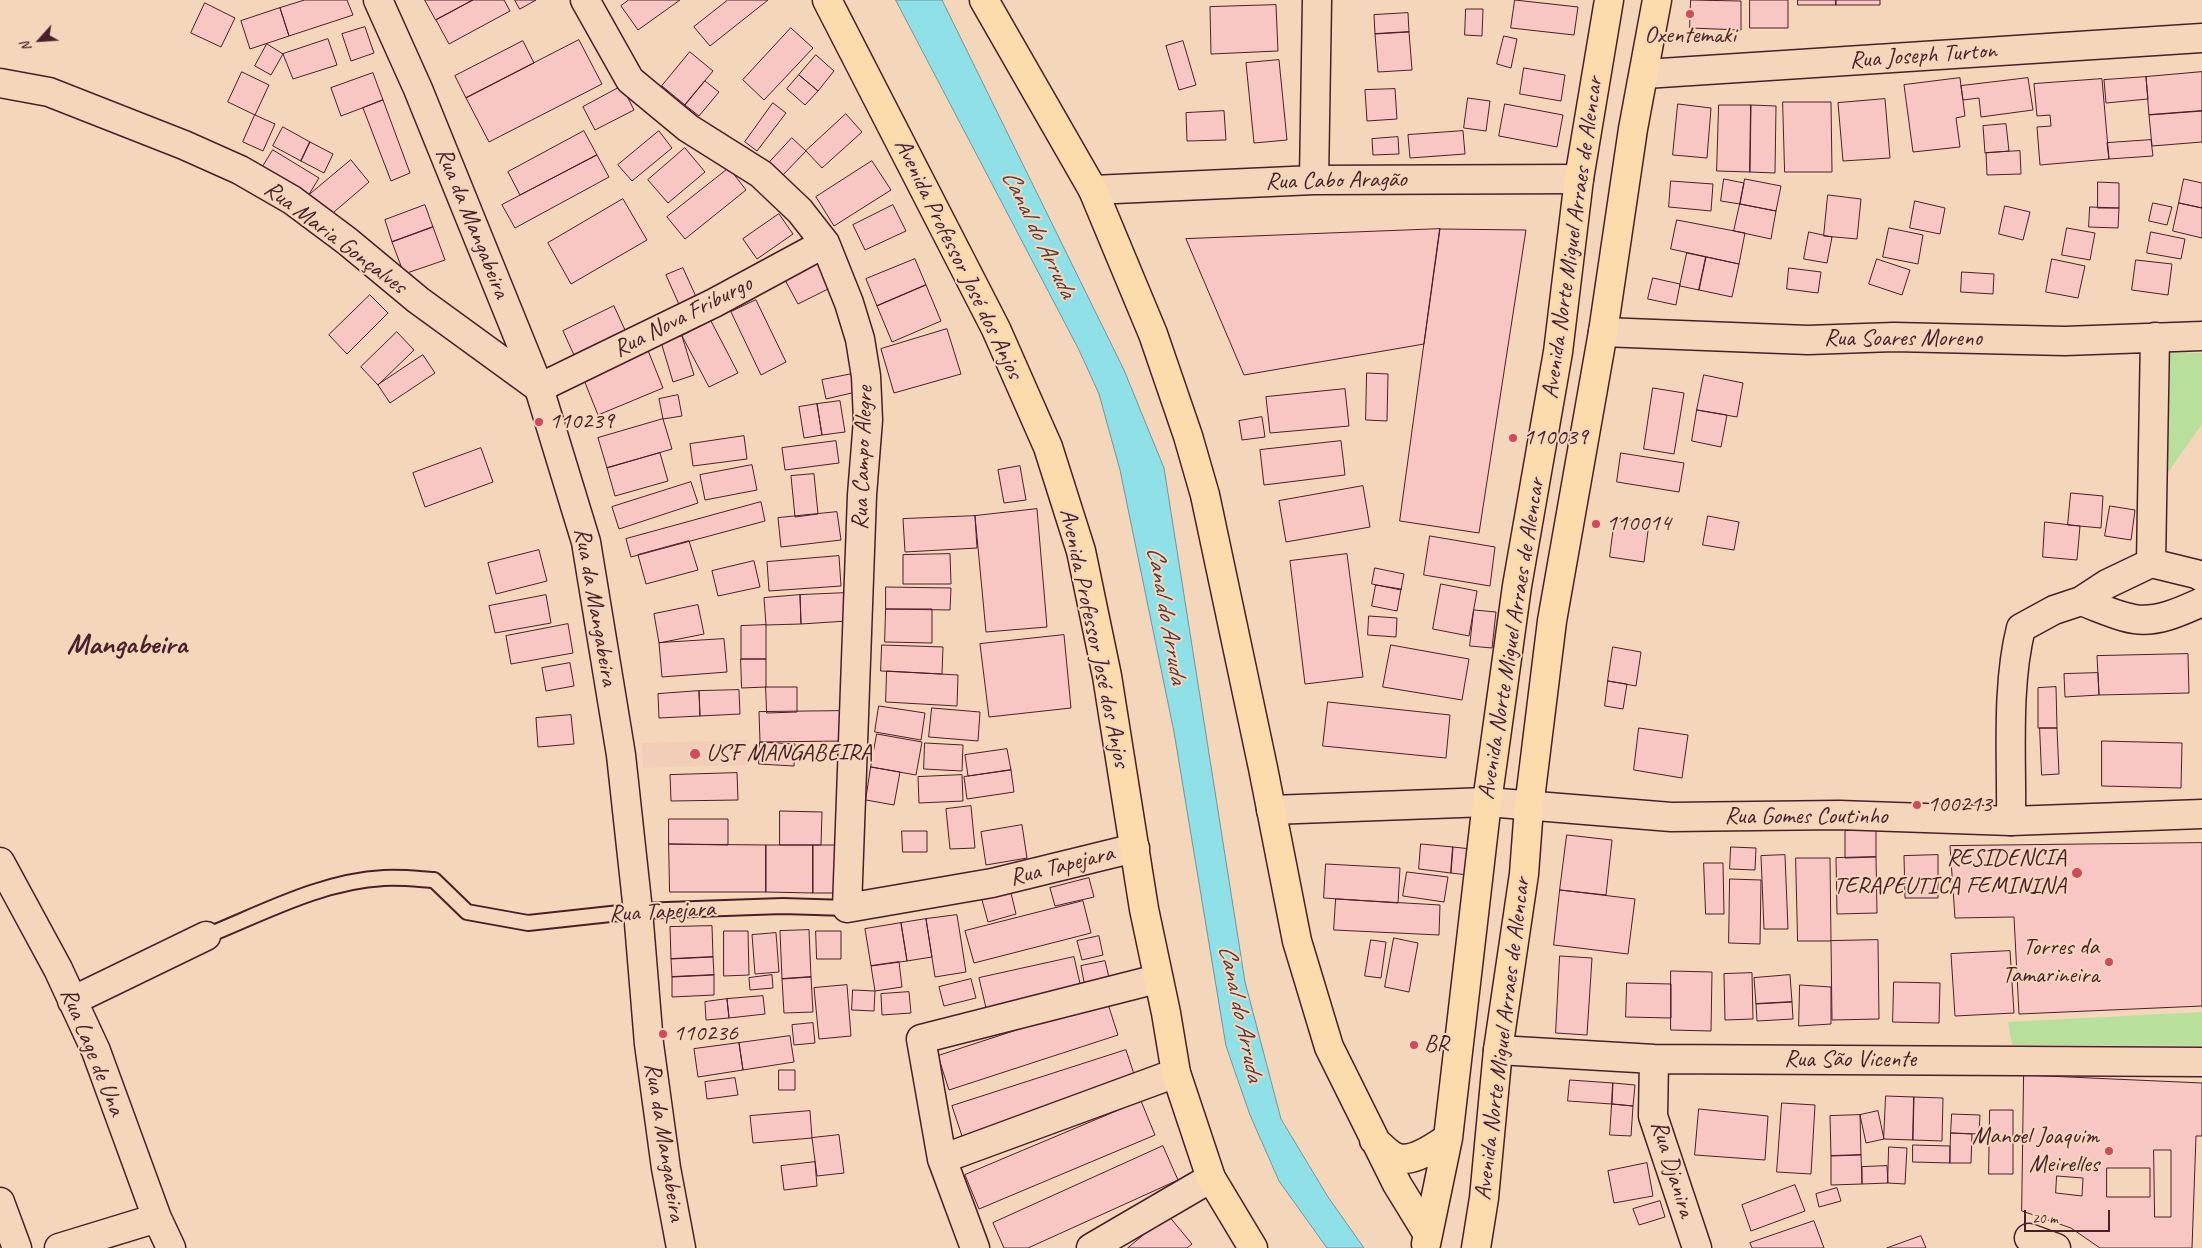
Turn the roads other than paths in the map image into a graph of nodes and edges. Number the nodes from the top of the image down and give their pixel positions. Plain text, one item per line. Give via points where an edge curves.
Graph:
1 (378, 0) edge
2 (584, 0) edge
3 (827, 0) edge
4 (984, 0) edge
5 (1317, 0) edge
6 (1609, 0) edge
7 (1657, 0) edge
8 (2202, 38) edge
9 (1645, 74) junction
10 (0, 83) edge
11 (1579, 179) junction
12 (1314, 180) junction
13 (1093, 190) junction
14 (825, 243) junction
15 (1604, 332) junction
16 (2202, 336) edge
17 (2155, 337) junction
18 (539, 388) junction
19 (2151, 562) junction
20 (2202, 577) edge
21 (2081, 601) junction
22 (2202, 602) edge
23 (1487, 802) junction
24 (1529, 807) junction
25 (1271, 810) junction
26 (2202, 814) edge
27 (2011, 821) junction
28 (1135, 848) junction
29 (0, 862) edge
30 (847, 908) junction
31 (638, 911) junction
32 (206, 936) joint
33 (1158, 979) junction
34 (72, 1001) junction
35 (1498, 1050) junction
36 (1654, 1059) junction
37 (2202, 1062) edge
38 (1176, 1073) junction
39 (1448, 1138) junction
40 (1374, 1140) junction
41 (942, 1159) junction
42 (1212, 1178) junction
43 (0, 1202) edge
44 (157, 1218) junction
45 (2029, 1238) dead end
46 (1425, 1240) edge
47 (17, 1248) edge
48 (59, 1248) edge
49 (171, 1248) edge
50 (681, 1248) edge
51 (976, 1248) edge
52 (1092, 1248) edge
53 (1253, 1248) edge
54 (1476, 1248) edge
55 (1697, 1248) edge
56 (2056, 1248) edge

1 - 18 street, Rua da Mangabeira
2 - 14 street, Rua Campo Alegre via 630,80 688,128 761,174 800,211
3 - 28 main road, Avenida Professor José dos Anjos via 992,320 1048,447 1081,551 1108,676
4 - 13 main road
5 - 12 street
6 - 11 main road, Avenida Norte Miguel Arraes de Alencar
7 - 9 main road, Avenida Norte Miguel Arraes de Alencar
8 - 9 street, Rua Joseph Turton
9 - 15 main road, Avenida Norte Miguel Arraes de Alencar via 1633,129
10 - 18 street, Rua Maria Gonçalves via 49,92 240,170 292,200 418,300
11 - 12 street, Rua Cabo Aragão
11 - 23 main road, Avenida Norte Miguel Arraes de Alencar via 1558,352 1517,586
12 - 13 street, Rua Cabo Aragão
13 - 25 main road via 1153,334 1188,436 1204,495
14 - 18 street, Rua Nova Friburgo via 714,303
14 - 30 street, Rua Campo Alegre via 860,340 868,420 862,495
15 - 17 street, Rua Soares Moreno via 1808,340 1894,337 2065,341
15 - 24 main road, Avenida Norte Miguel Arraes de Alencar via 1552,621
16 - 17 street, Rua Soares Moreno
17 - 19 street
18 - 31 street, Rua da Mangabeira via 586,542 621,755
19 - 20 street
19 - 21 street
21 - 22 street via 2135,619 2162,617
21 - 27 street via 2054,610 2021,628 2013,670
23 - 24 street, Rua Gomes Coutinho
23 - 25 street, Rua Gomes Coutinho
23 - 39 main road, Avenida Norte Miguel Arraes de Alencar
24 - 27 street, Rua Gomes Coutinho via 1672,817 1839,815
24 - 35 main road, Avenida Norte Miguel Arraes de Alencar via 1524,874
25 - 40 main road via 1297,941 1330,1047
26 - 27 street, Rua Gomes Coutinho
28 - 30 street, Rua Tapejara via 992,883
28 - 33 main road, Avenida Professor José dos Anjos
29 - 34 street, Rua Lage de Una
30 - 31 lane, Rua Tapejara via 784,906
31 - 32 lane, Rua Tapejara via 528,923 467,912 434,880 384,878 298,898
31 - 50 street, Rua da Mangabeira via 649,1044
32 - 34 street
33 - 38 main road, Avenida Professor José dos Anjos
33 - 41 street via 921,1038
34 - 44 street, Rua Lage de Una via 96,1051
35 - 36 street, Rua São Vicente
35 - 54 main road, Avenida Norte Miguel Arraes de Alencar
36 - 37 street, Rua São Vicente
36 - 55 street, Rua Djanira via 1653,1116
38 - 41 street
38 - 42 main road, Avenida Professor José dos Anjos
39 - 40 main road via 1407,1158 1394,1156
39 - 46 main road, Avenida Norte Miguel Arraes de Alencar
40 - 46 main road
41 - 51 street
42 - 52 street
42 - 53 main road, Avenida Professor José dos Anjos
43 - 47 street
44 - 48 street
44 - 49 street, Rua Lage de Una
45 - 56 street

